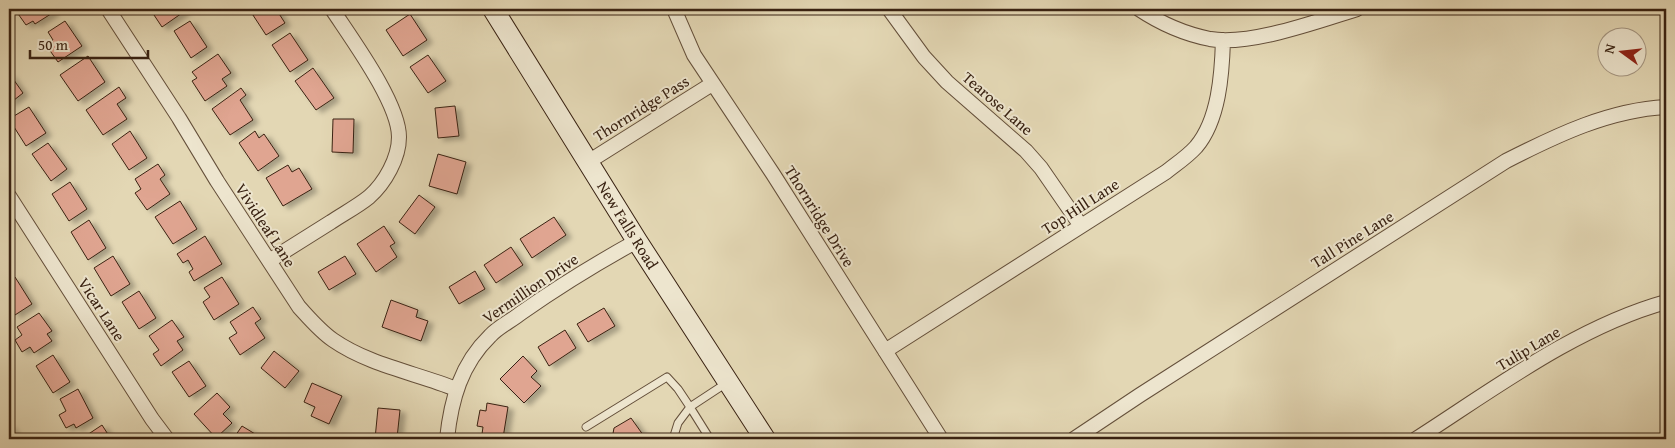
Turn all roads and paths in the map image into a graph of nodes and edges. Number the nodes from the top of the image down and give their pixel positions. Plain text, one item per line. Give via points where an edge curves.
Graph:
1 (108, 9) edge
2 (332, 9) edge
3 (493, 9) edge
4 (674, 9) edge
5 (889, 9) edge
6 (1139, 9) edge
7 (1357, 9) edge
8 (1223, 40) junction
9 (712, 84) junction
10 (1666, 107) edge
11 (588, 162) junction
12 (9, 196) edge
13 (1081, 226) junction
14 (637, 241) junction
15 (269, 260) junction
16 (1666, 302) edge
17 (885, 350) junction
18 (728, 382) junction
19 (456, 389) junction
20 (690, 407) junction
21 (586, 427) dead end
22 (167, 439) edge
23 (447, 439) edge
24 (673, 439) edge
25 (710, 439) edge
26 (765, 439) edge
27 (941, 439) edge
28 (1074, 439) edge
29 (1416, 439) edge

1 - 15 street, Vividleaf Lane
2 - 15 street via 391,105 398,128 398,148 384,180 369,196
3 - 11 main road, New Falls Road
4 - 9 street, Thornridge Drive via 694,55
5 - 13 street, Tearose Lane via 947,82 1026,151
6 - 8 street via 1180,30
7 - 8 street via 1273,34
8 - 13 street, Top Hill Lane via 1215,107 1197,146 1166,172
9 - 11 street, Thornridge Pass
9 - 17 street, Thornridge Drive
10 - 28 street, Tall Pine Lane via 1634,111 1581,126 1506,161
11 - 14 main road, New Falls Road
12 - 22 street, Vicar Lane
13 - 17 street, Top Hill Lane
14 - 18 main road, New Falls Road
14 - 19 street, Vermillion Drive via 587,270 490,335 476,352
15 - 19 street, Vividleaf Lane via 300,307 333,340 358,354
16 - 29 street, Tulip Lane via 1641,309 1572,341
17 - 27 street, Thornridge Drive
18 - 20 lane
18 - 26 main road, New Falls Road
19 - 23 street, Vermillion Drive
20 - 21 lane via 667,377
20 - 24 lane via 678,423
20 - 25 lane

